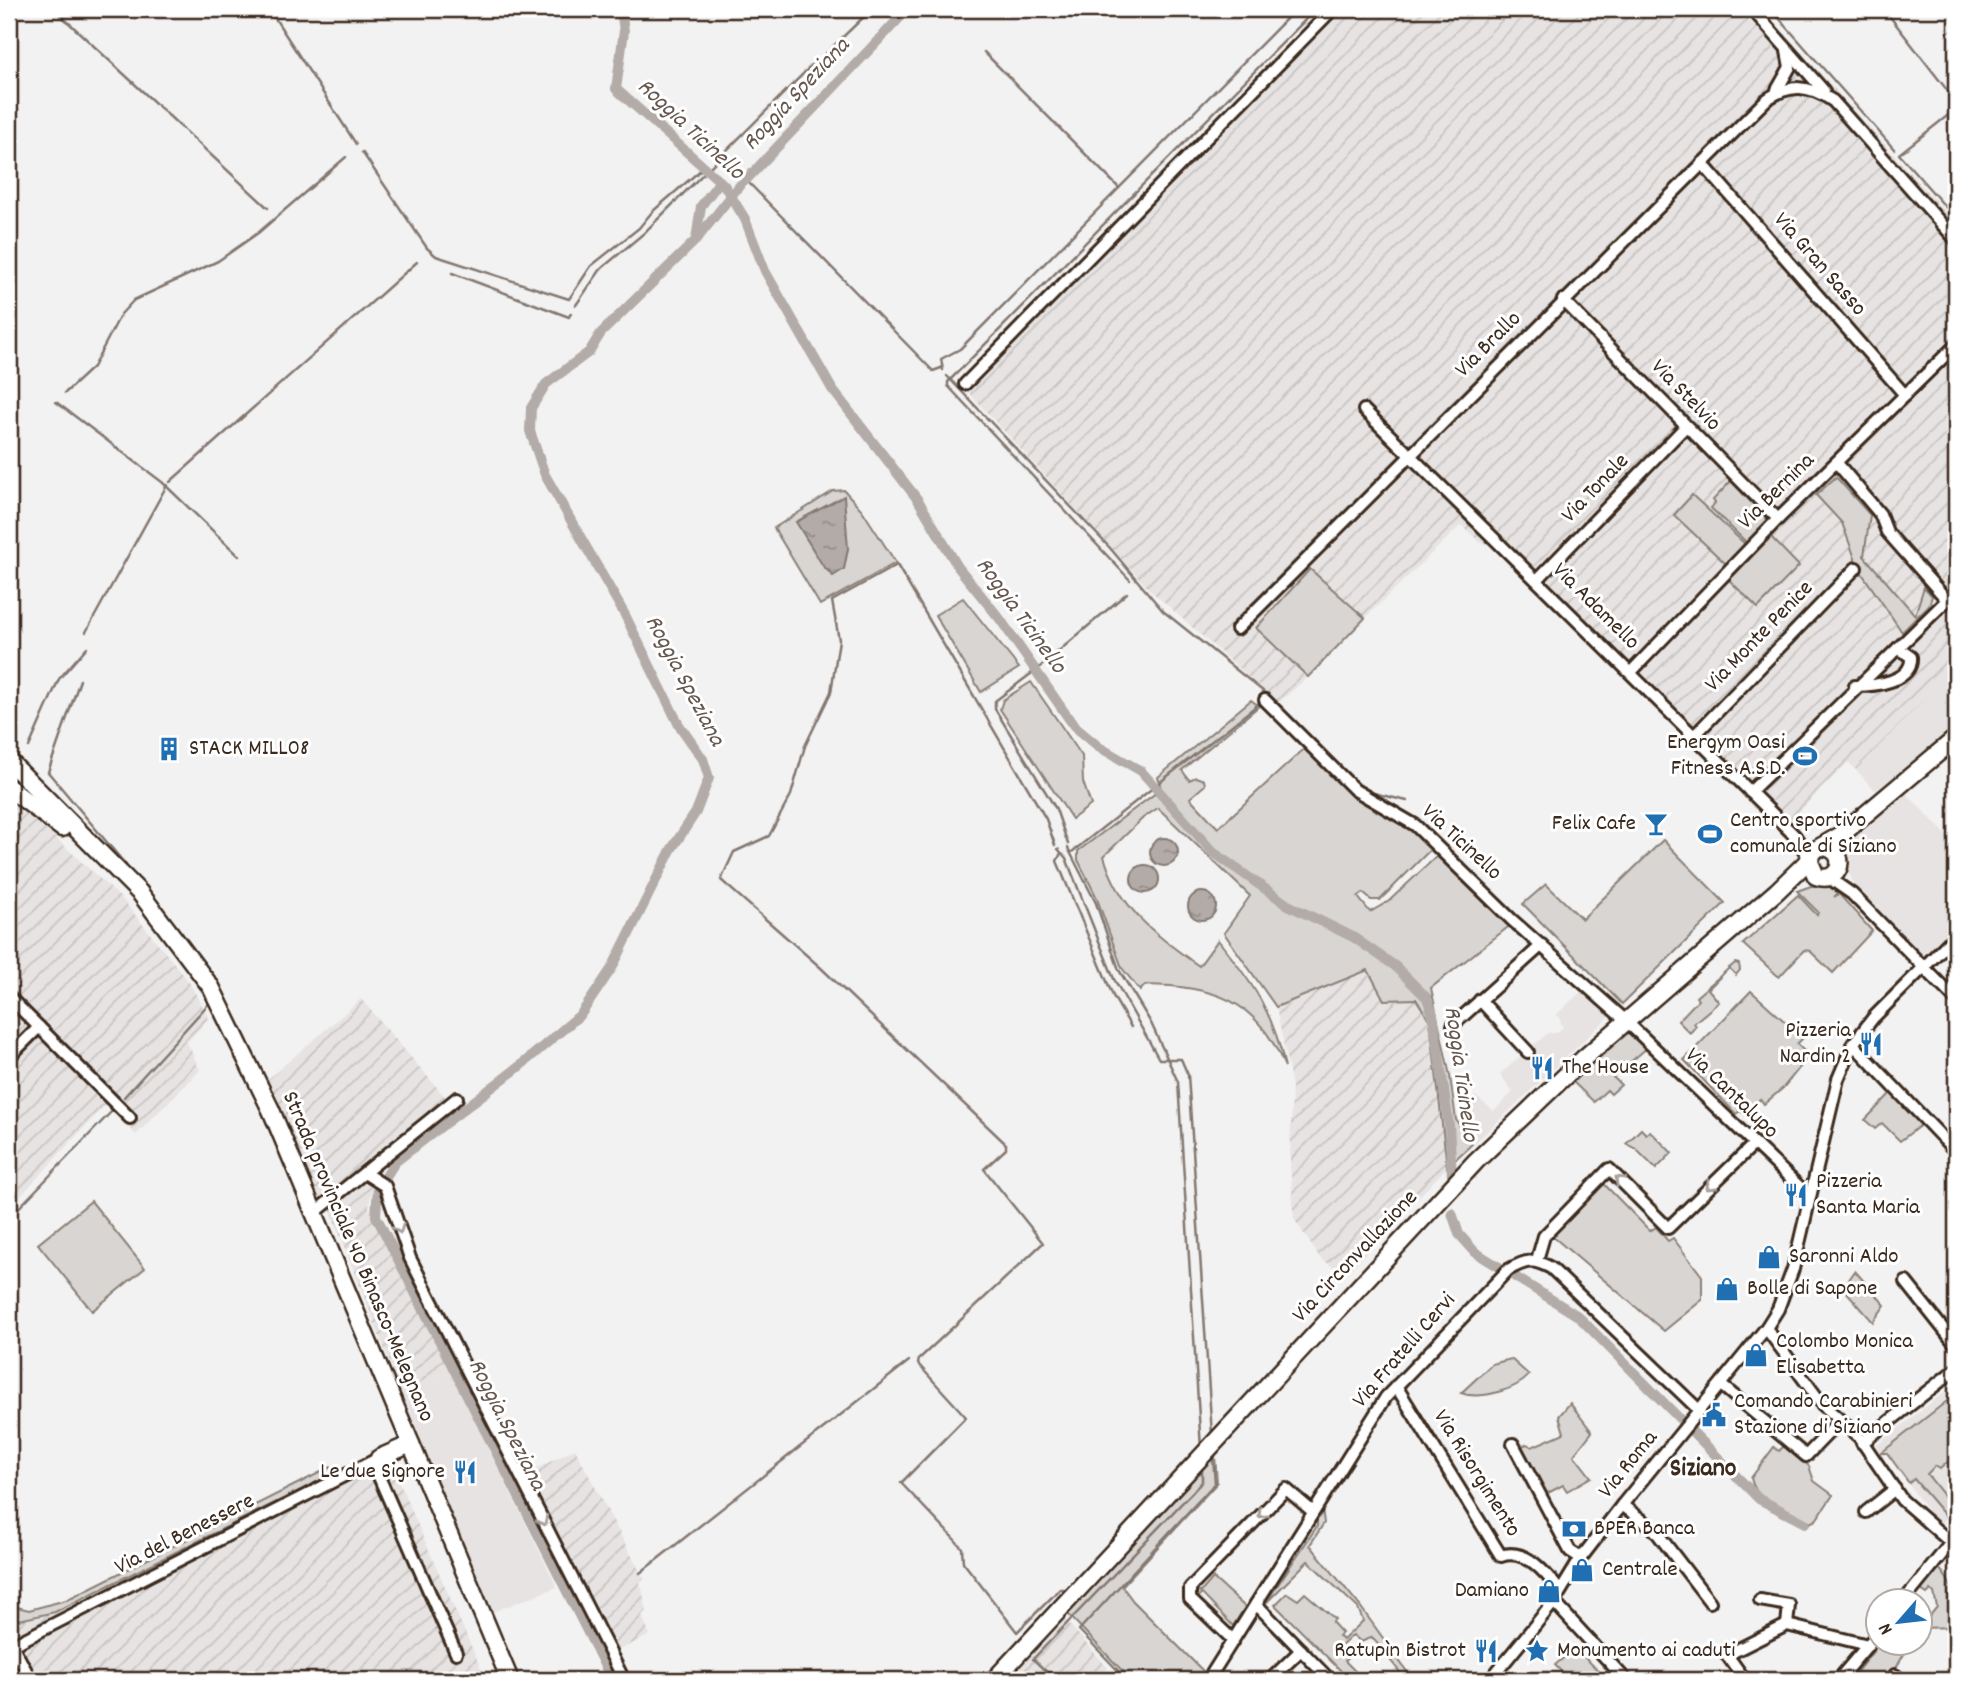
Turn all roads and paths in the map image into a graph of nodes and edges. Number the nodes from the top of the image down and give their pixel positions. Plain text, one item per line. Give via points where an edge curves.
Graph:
1 (1333, 9) edge
2 (1752, 9) edge
3 (1784, 45) junction
4 (1774, 94) junction
5 (1833, 100) junction
6 (1702, 163) junction
7 (1956, 240) edge
8 (1563, 300) junction
9 (1956, 345) edge
10 (965, 384) dead end
11 (1905, 394) junction
12 (1364, 410) dead end
13 (1685, 428) junction
14 (1410, 454) junction
15 (1837, 463) junction
16 (1778, 519) junction
17 (1856, 568) dead end
18 (1537, 580) junction
19 (1237, 629) dead end
20 (1898, 648) junction
21 (1631, 672) junction
22 (1855, 686) junction
23 (1265, 701) dead end
24 (1694, 736) junction
25 (1956, 737) edge
26 (9, 761) edge
27 (9, 788) edge
28 (1750, 792) junction
29 (1859, 820) junction
30 (1815, 853) junction
31 (1833, 870) junction
32 (122, 875) junction
33 (1777, 891) junction
34 (1956, 935) edge
35 (1542, 944) junction
36 (1924, 967) junction
37 (9, 996) edge
38 (1480, 1000) junction
39 (1956, 1000) edge
40 (1626, 1021) junction
41 (1453, 1025) dead end
42 (39, 1027) junction
43 (1853, 1044) junction
44 (1528, 1052) dead end
45 (9, 1057) edge
46 (457, 1098) dead end
47 (130, 1118) dead end
48 (1753, 1145) junction
49 (1956, 1152) edge
50 (366, 1174) junction
51 (1809, 1196) junction
52 (313, 1214) junction
53 (1537, 1260) junction
54 (1906, 1282) dead end
55 (1766, 1328) junction
56 (1956, 1345) edge
57 (1956, 1369) edge
58 (1721, 1385) junction
59 (1396, 1386) junction
60 (1696, 1414) junction
61 (1845, 1424) junction
62 (1862, 1443) junction
63 (411, 1444) junction
64 (1513, 1444) dead end
65 (376, 1461) junction
66 (1895, 1489) junction
67 (1622, 1505) junction
68 (1312, 1511) junction
69 (1866, 1511) dead end
70 (1953, 1545) edge
71 (1581, 1558) junction
72 (1915, 1588) edge
73 (1557, 1597) junction
74 (1760, 1600) dead end
75 (1710, 1602) dead end
76 (1256, 1604) junction
77 (1787, 1625) junction
78 (1233, 1640) junction
79 (12, 1642) edge
80 (1864, 1644) edge
81 (1301, 1650) junction
82 (1864, 1650) edge
83 (456, 1653) dead end
84 (31, 1680) edge
85 (509, 1680) edge
86 (624, 1680) edge
87 (993, 1680) edge
88 (1208, 1680) edge
89 (1270, 1680) edge
90 (1330, 1680) edge
91 (1490, 1680) edge
92 (1626, 1680) edge
93 (1744, 1680) edge
94 (1838, 1680) edge

1 - 10 street
2 - 3 street
3 - 4 street, Via Brallo via 1790,67
3 - 5 street
4 - 5 street, Via Brallo via 1785,89 1815,89
4 - 6 street, Via Brallo
5 - 7 street
6 - 8 street, Via Brallo
6 - 11 street, Via Gran Sasso
8 - 13 street, Via Stelvio
8 - 14 street, Via Brallo
9 - 11 street, Via Bernina
11 - 15 street, Via Bernina
12 - 14 street, Via Adamello
13 - 16 street, Via Stelvio
13 - 18 street, Via Tonale
14 - 18 street, Via Adamello
14 - 19 street, Via Brallo
15 - 16 street, Via Bernina
15 - 20 street via 1880,513 1887,532 1947,600
16 - 21 street, Via Bernina
17 - 24 street, Via Monte Penice
18 - 21 street, Via Adamello
20 - 22 street
20 - 22 street via 1912,657 1903,675
21 - 24 street, Via Adamello
22 - 28 street
23 - 35 street, Via Ticinello via 1355,790 1415,825
24 - 28 street, Via Adamello
25 - 29 main road
26 - 32 main road, Strada provinciale 40 Binasco-Melegnano
27 - 32 main road, Strada provinciale 40 Binasco-Melegnano
28 - 30 street, Via Adamello
29 - 30 main road, Via Circonvallazione
29 - 31 main road
30 - 31 main road via 1812,872
30 - 31 main road via 1836,851
30 - 33 main road, Via Circonvallazione
31 - 33 main road
31 - 36 street
32 - 52 main road, Strada provinciale 40 Binasco-Melegnano via 174,934 211,987 261,1088
33 - 40 main road, Via Circonvallazione
34 - 36 street, Via Roma
35 - 38 street
35 - 40 street, Via Ticinello
36 - 39 street
36 - 43 street, Via Roma via 1872,1018
37 - 42 street
38 - 41 street
38 - 44 street
40 - 48 street, Via Cantalupo
40 - 87 main road, Via Circonvallazione via 1476,1161
42 - 45 street
42 - 47 street
43 - 49 street
43 - 51 street, Via Roma via 1838,1079
46 - 50 street
48 - 51 street, Via Cantalupo
48 -> 53 street via 1668,1228 1608,1169 1544,1236
50 - 52 street
50 -> 86 street via 385,1186 410,1258
51 - 55 street, Via Roma via 1793,1269
52 - 63 main road, Strada provinciale 40 Binasco-Melegnano
53 - 59 street, Via Fratelli Cervi via 1508,1270
53 - 60 street via 1551,1268
54 - 56 street
55 - 58 street, Via Roma
55 - 61 street via 1822,1404
57 - 62 street
58 - 60 street, Via Roma
58 - 61 street via 1806,1456 1835,1426
59 - 68 street, Via Fratelli Cervi
59 - 73 street, Via Risorgimento via 1502,1556 1513,1552 1525,1555
60 - 67 street, Via Roma
61 - 62 street
62 - 66 street
63 - 65 main road
63 - 85 main road, Strada provinciale 40 Binasco-Melegnano
64 - 71 street via 1570,1551
65 - 79 street, Via del Benessere
65 - 83 street
66 - 69 street
66 - 70 street
67 - 71 street, Via Roma
67 - 75 street via 1654,1529
68 - 76 street, Via Fratelli Cervi
68 -> 78 street via 1286,1489 1190,1588 1190,1599
70 - 72 street
71 - 73 street, Via Roma
73 - 91 street, Via Roma
73 - 92 street
74 - 77 street via 1789,1605
76 - 78 street, Via Fratelli Cervi
76 - 81 street
77 - 80 street
77 - 93 street via 1727,1654
78 - 88 street, Via Fratelli Cervi
79 - 84 street
81 - 89 street
81 - 90 street
82 - 94 street

